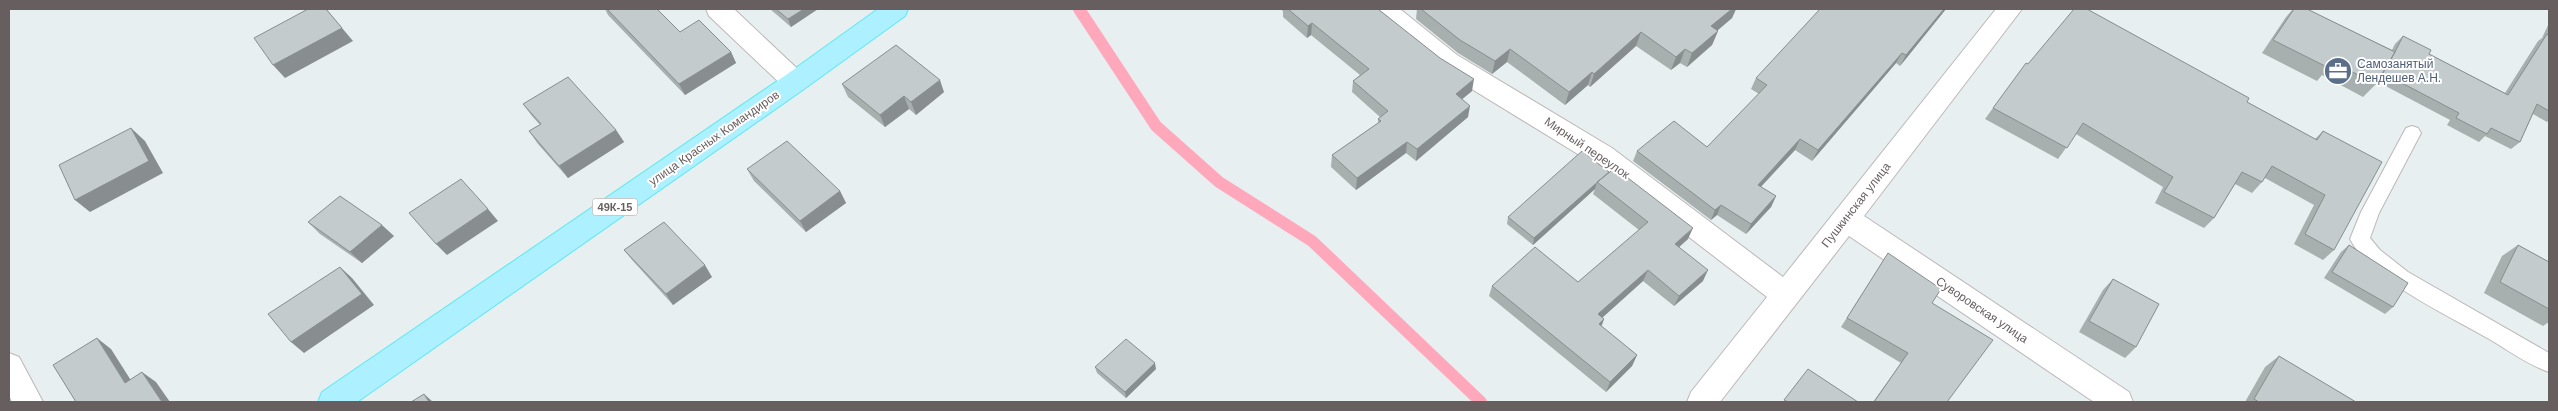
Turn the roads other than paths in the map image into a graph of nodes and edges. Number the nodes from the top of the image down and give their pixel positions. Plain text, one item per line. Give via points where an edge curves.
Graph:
1 (718, 9) edge
2 (896, 9) edge
3 (1383, 9) edge
4 (2010, 9) edge
5 (795, 82) junction
6 (2412, 133) dead end
7 (1846, 219) junction
8 (1785, 295) junction
9 (2549, 362) edge
10 (9, 366) edge
11 (28, 402) edge
12 (333, 402) edge
13 (1702, 402) edge
14 (2118, 402) edge

1 - 5 street
2 - 5 main road, улица Красных Командиров / 49К-15
3 - 8 street, Мирный переулок via 1448,62 1603,156
4 - 7 street, Пушкинская улица
5 - 12 main road, улица Красных Командиров / 49К-15
6 - 9 lane via 2370,212 2360,239 2373,256 2400,278
7 - 8 street, Пушкинская улица
7 - 14 street, Суворовская улица
8 - 13 street, Пушкинская улица
10 - 11 street

